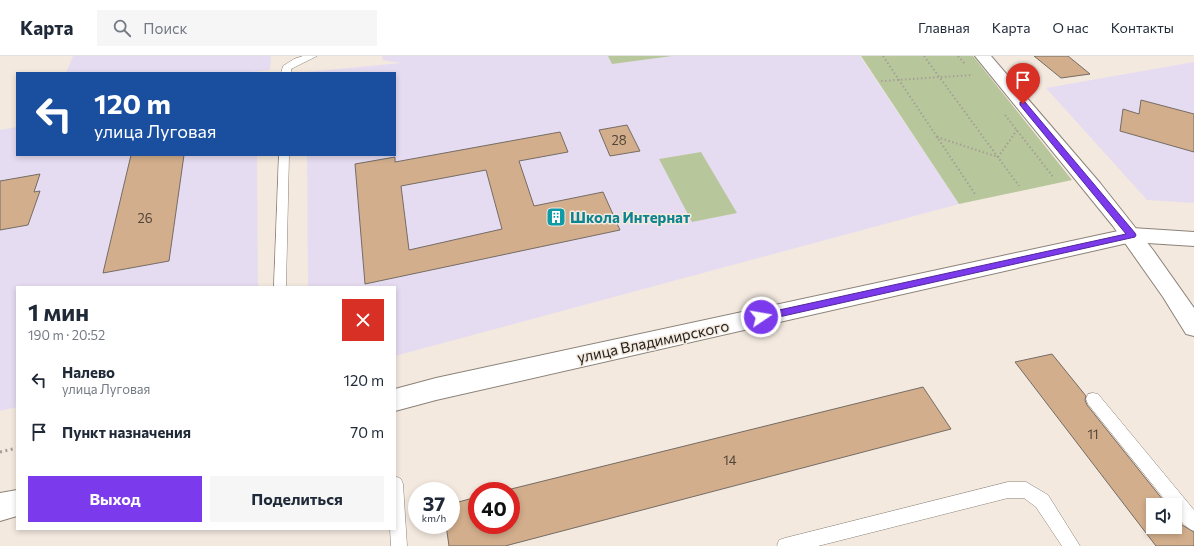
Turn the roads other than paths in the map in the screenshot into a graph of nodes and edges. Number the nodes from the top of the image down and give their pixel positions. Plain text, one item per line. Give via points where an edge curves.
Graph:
1 (312, 56) edge
2 (983, 56) edge
3 (286, 72) edge
4 (284, 156) edge
5 (1132, 235) junction
6 (1194, 239) edge
7 (280, 286) edge
8 (1194, 327) edge
9 (1093, 399) dead end
10 (396, 400) edge
11 (16, 503) edge
12 (396, 506) edge
13 (0, 507) edge
14 (1194, 522) edge
15 (399, 546) edge
16 (785, 546) edge
17 (1072, 546) edge

1 - 3 lane via 290,64
2 - 5 street
4 - 7 lane
5 - 6 street, улица Владимирского
5 - 8 street
5 - 10 street, улица Владимирского
9 - 14 lane
11 - 13 street
12 - 15 lane
16 - 17 lane via 1008,490 1026,490 1042,501

